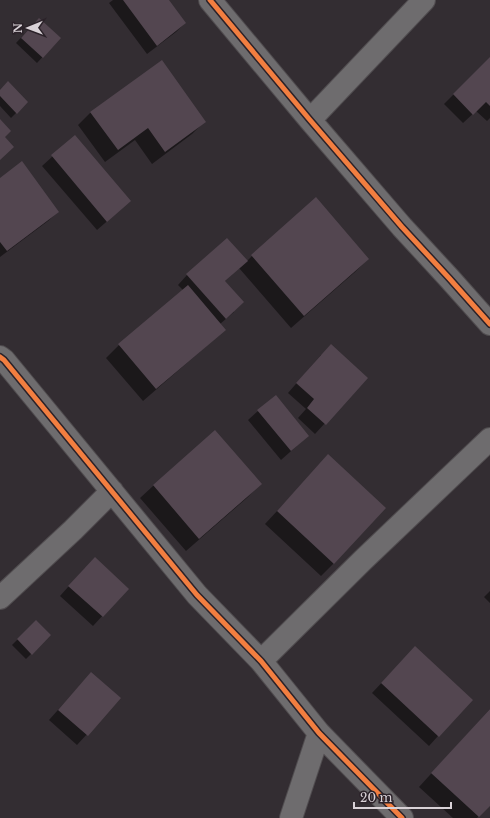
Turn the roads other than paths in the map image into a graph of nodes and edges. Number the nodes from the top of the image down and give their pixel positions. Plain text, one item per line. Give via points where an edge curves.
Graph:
1 (210, 0) edge
2 (424, 0) edge
3 (310, 120) junction
4 (490, 324) edge
5 (0, 357) edge
6 (490, 439) edge
7 (112, 492) junction
8 (0, 598) edge
9 (262, 661) junction
10 (319, 733) junction
11 (291, 818) edge
12 (402, 818) edge

1 - 3 street
2 - 3 street
3 - 4 street
5 - 7 street
6 - 9 street
7 - 8 street
7 - 9 street via 197,595
9 - 10 street
10 - 11 street
10 - 12 street

